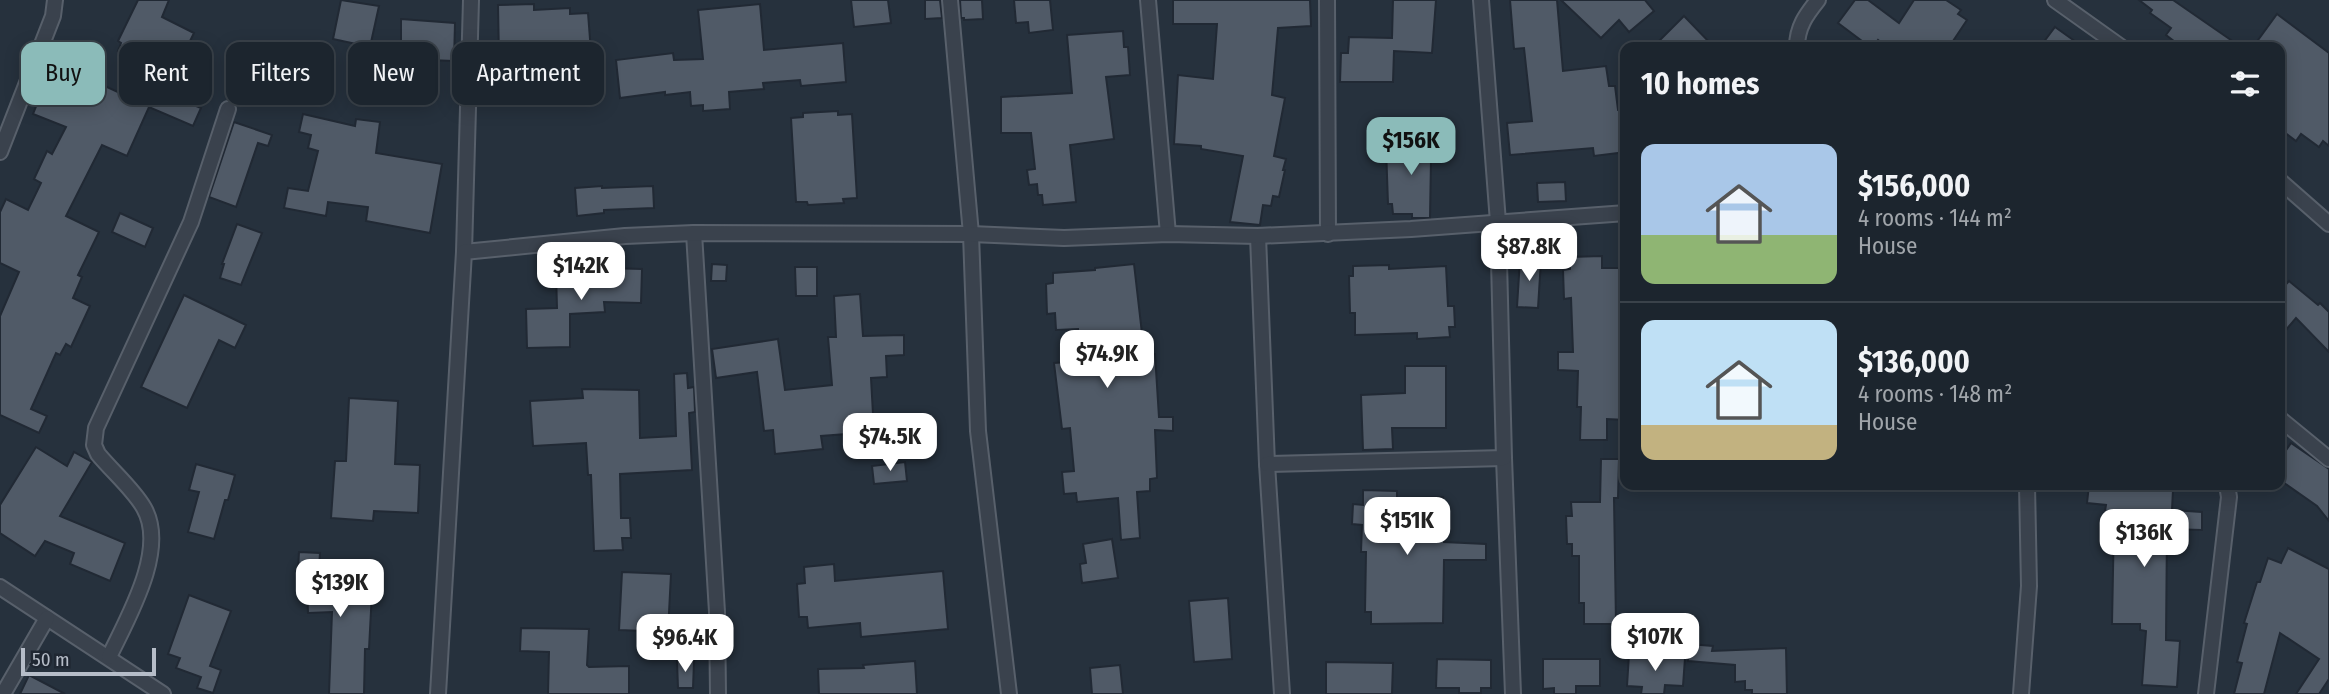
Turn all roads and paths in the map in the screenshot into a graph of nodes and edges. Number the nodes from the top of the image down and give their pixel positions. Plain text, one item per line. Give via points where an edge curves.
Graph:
1 (55, 0) edge
2 (471, 0) edge
3 (950, 0) edge
4 (1148, 0) edge
5 (1327, 0) edge
6 (1481, 0) edge
7 (1818, 0) edge
8 (2056, 0) edge
9 (1797, 42) edge
10 (2114, 42) edge
11 (228, 109) dead end
12 (0, 152) edge
13 (2285, 185) edge
14 (1620, 213) edge
15 (1498, 222) junction
16 (2329, 224) edge
17 (694, 233) junction
18 (971, 234) junction
19 (1168, 234) junction
20 (1328, 234) junction
21 (1258, 236) junction
22 (464, 252) junction
23 (2285, 423) edge
24 (1504, 458) junction
25 (2329, 459) edge
26 (1267, 464) junction
27 (2027, 490) edge
28 (2228, 490) edge
29 (0, 587) edge
30 (47, 618) junction
31 (109, 657) junction
32 (3, 694) edge
33 (163, 694) edge
34 (438, 694) edge
35 (718, 694) edge
36 (1009, 694) edge
37 (1282, 694) edge
38 (1513, 694) edge
39 (2021, 694) edge
40 (2206, 694) edge

1 - 12 street via 53,16
2 - 22 street
3 - 18 street
4 - 19 street
5 - 20 street
6 - 15 street
7 - 9 street via 1802,20
8 - 10 street
11 - 31 street via 191,222 96,428 98,454 145,509 149,524 149,566
13 - 16 street
14 - 15 street
15 - 20 street
15 - 24 street
17 - 18 street
17 - 22 street
17 - 35 street
18 - 19 street via 1064,238
18 - 36 street via 978,431
19 - 21 street
20 - 21 street
21 - 26 street
22 - 34 street
23 - 25 street
24 - 26 street
24 - 38 street
26 - 37 street
27 - 39 street via 2029,586
28 - 40 street
29 - 30 street
30 - 31 street
30 - 32 street
31 - 33 street

